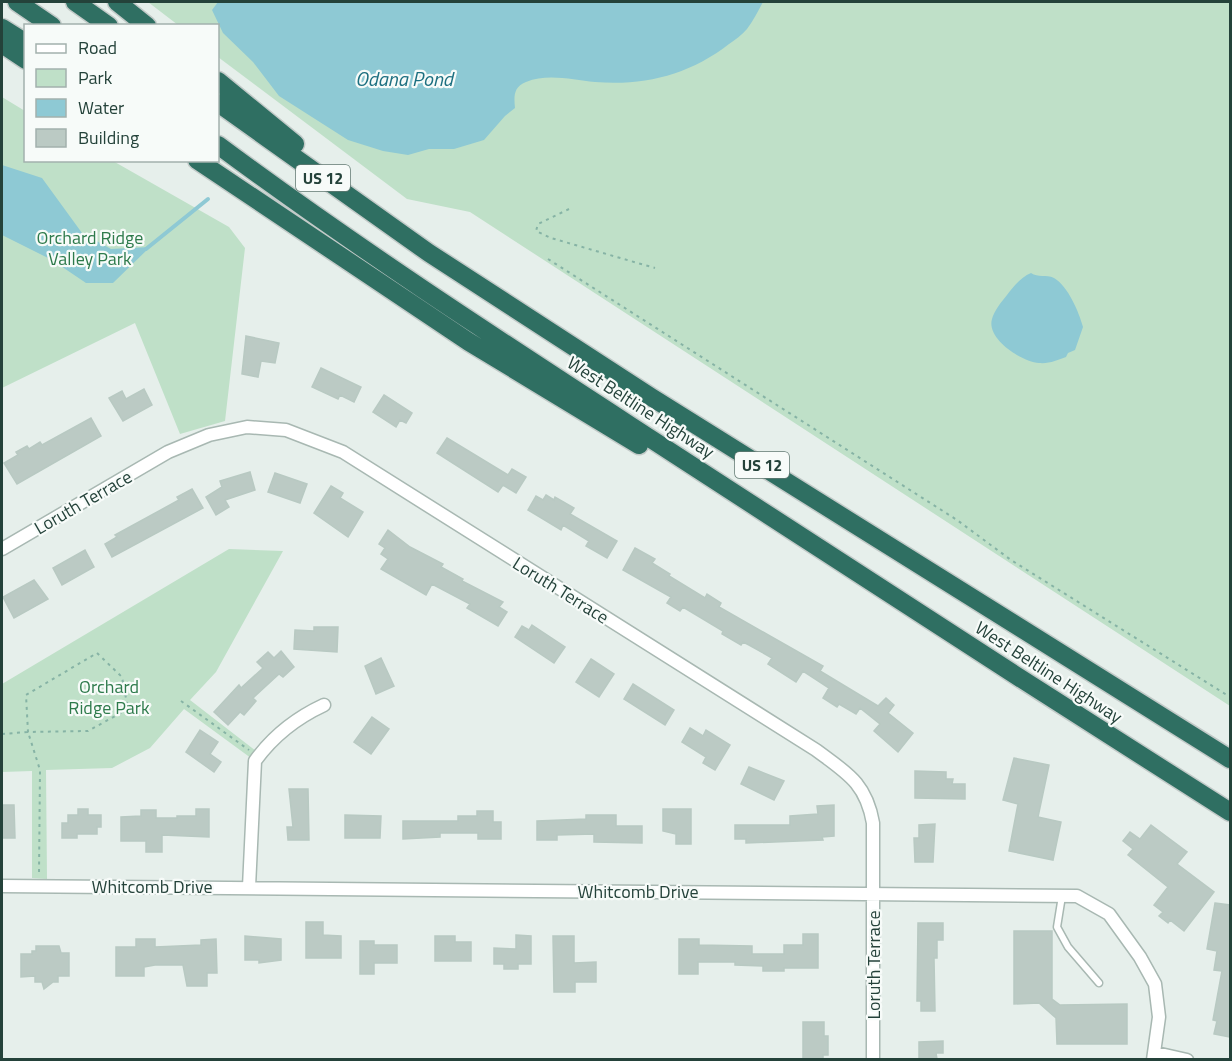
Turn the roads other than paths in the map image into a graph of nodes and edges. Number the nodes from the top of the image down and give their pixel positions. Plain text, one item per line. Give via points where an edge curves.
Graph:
1 (17, 2) edge
2 (75, 2) edge
3 (117, 2) edge
4 (49, 24) edge
5 (106, 24) edge
6 (144, 24) edge
7 (2, 28) edge
8 (24, 42) edge
9 (2, 44) edge
10 (24, 59) edge
11 (219, 82) edge
12 (219, 104) edge
13 (219, 146) edge
14 (200, 162) edge
15 (429, 253) junction
16 (2, 549) edge
17 (845, 566) junction
18 (324, 705) dead end
19 (1230, 759) edge
20 (1230, 812) edge
21 (2, 886) edge
22 (249, 887) junction
23 (874, 892) junction
24 (1062, 896) junction
25 (1099, 983) dead end
26 (1154, 1056) edge
27 (873, 1059) edge
28 (1187, 1059) edge

1 - 4 highway
2 - 5 highway
3 - 6 highway
7 - 8 highway
9 - 10 highway
11 - 15 highway
12 - 15 highway, West Beltline Highway / US 12
13 - 17 highway, West Beltline Highway / US 12 via 436,297
14 - 17 highway via 469,342
15 - 19 highway, West Beltline Highway / US 12 via 651,397
16 - 23 street, Loruth Terrace via 168,452 209,435 247,428 286,430 317,440 383,477 854,777 869,801 873,823
17 - 20 highway, West Beltline Highway / US 12
18 - 22 street via 292,722 255,761
21 - 22 street, Whitcomb Drive
22 - 23 street, Whitcomb Drive
23 - 24 street, Whitcomb Drive
23 - 27 street, Loruth Terrace
24 - 25 lane via 1057,927 1068,947
24 - 26 street, Whitcomb Drive via 1077,896 1109,914 1140,957 1155,984 1159,1017
26 - 28 street

